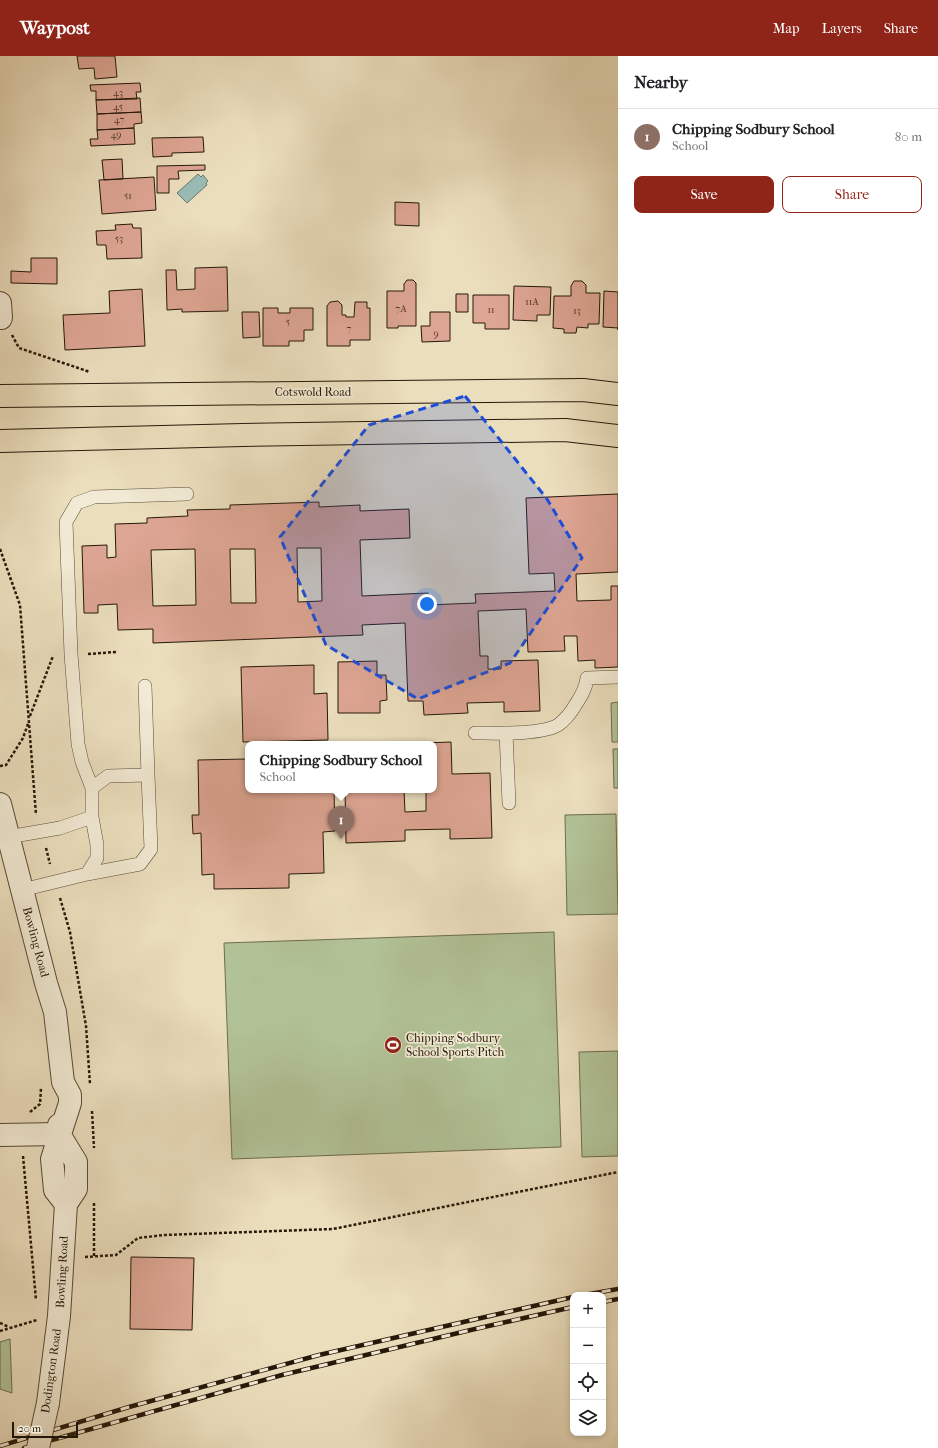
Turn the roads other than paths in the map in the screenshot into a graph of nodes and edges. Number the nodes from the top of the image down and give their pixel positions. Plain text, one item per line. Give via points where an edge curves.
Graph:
1 (618, 394) edge
2 (4, 396) edge
3 (618, 436) edge
4 (7, 441) edge
5 (187, 494) dead end
6 (618, 677) edge
7 (145, 686) dead end
8 (475, 733) dead end
9 (506, 733) junction
10 (148, 775) junction
11 (92, 788) junction
12 (509, 803) dead end
13 (0, 804) edge
14 (92, 817) junction
15 (8, 837) junction
16 (87, 874) junction
17 (22, 890) junction
18 (10, 1134) edge
19 (59, 1134) junction
20 (59, 1316) joint
21 (38, 1448) edge

1 - 2 main road, Cotswold Road via 582,390
3 - 4 main road via 565,430 242,434
5 - 11 lane via 94,497 77,503 66,522 71,654 78,744
6 - 9 lane via 587,678 586,687 574,707 558,725 539,730
7 - 10 lane
8 - 9 lane
9 - 12 lane
10 - 11 lane via 108,776
10 - 16 lane via 150,850 140,864
11 - 14 lane
13 - 15 street, Bowling Road
14 - 15 lane via 60,828
14 - 16 lane via 97,858
15 - 17 street, Bowling Road
16 - 17 lane
17 - 19 street, Bowling Road via 55,1012 63,1082 57,1092
18 - 19 street
19 - 20 street, Bowling Road via 52,1159 55,1190 66,1204
20 - 21 street, Dodington Road, bridge via 48,1403

